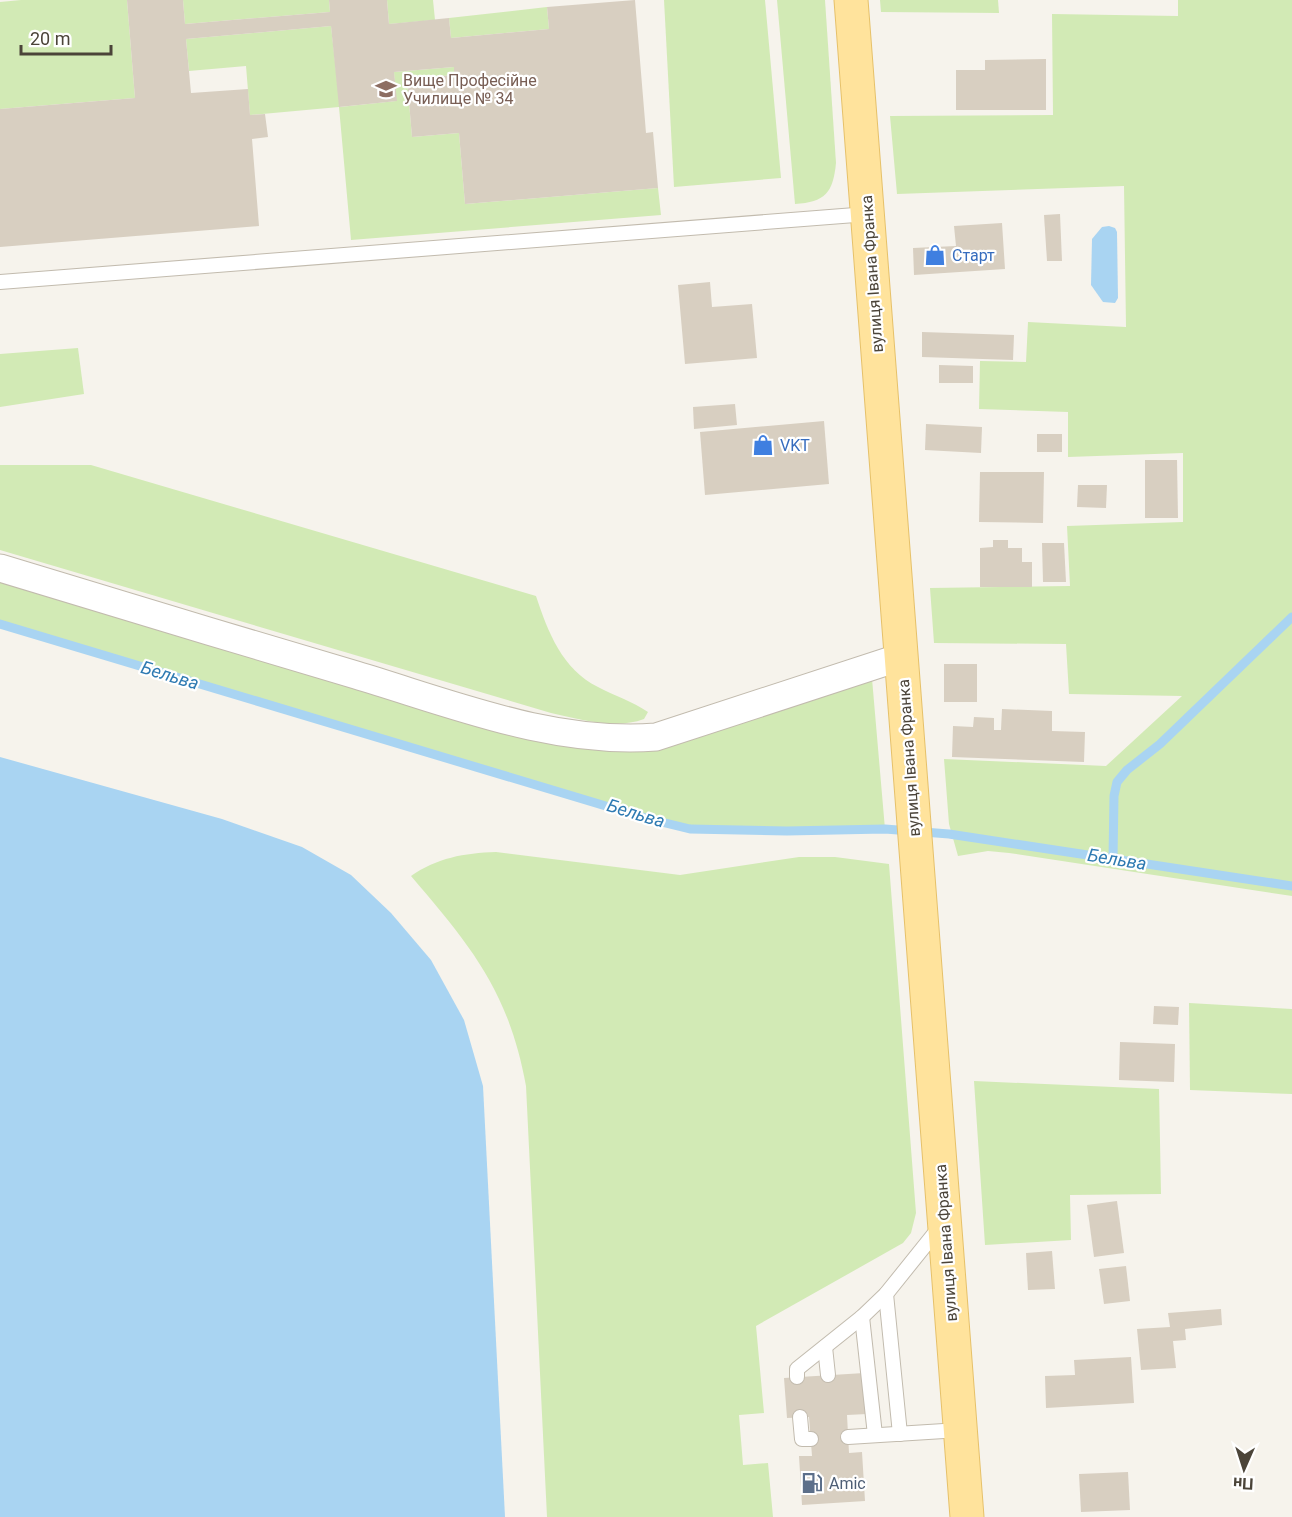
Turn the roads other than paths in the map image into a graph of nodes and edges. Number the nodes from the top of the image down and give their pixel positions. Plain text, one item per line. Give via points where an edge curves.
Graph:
1 (851, 0) edge
2 (868, 214) junction
3 (0, 282) edge
4 (0, 568) edge
5 (901, 657) junction
6 (944, 1222) junction
7 (886, 1294) junction
8 (862, 1317) junction
9 (825, 1347) junction
10 (828, 1375) dead end
11 (797, 1377) dead end
12 (800, 1417) dead end
13 (960, 1430) junction
14 (900, 1434) junction
15 (875, 1435) junction
16 (848, 1437) dead end
17 (811, 1439) dead end
18 (967, 1517) edge

1 - 2 main road, вулиця Івана Франка
2 - 3 lane
2 - 5 main road, вулиця Івана Франка
4 - 5 street via 471,710 587,737 656,737
5 - 6 main road, вулиця Івана Франка
6 - 7 lane
6 - 13 main road, вулиця Івана Франка
7 - 8 lane
7 - 14 lane
8 - 9 lane
8 - 15 lane
9 - 10 lane
9 - 11 lane via 797,1369
12 - 17 lane via 802,1440
13 - 14 lane
13 - 18 main road, вулиця Івана Франка
14 - 15 lane
15 - 16 lane

